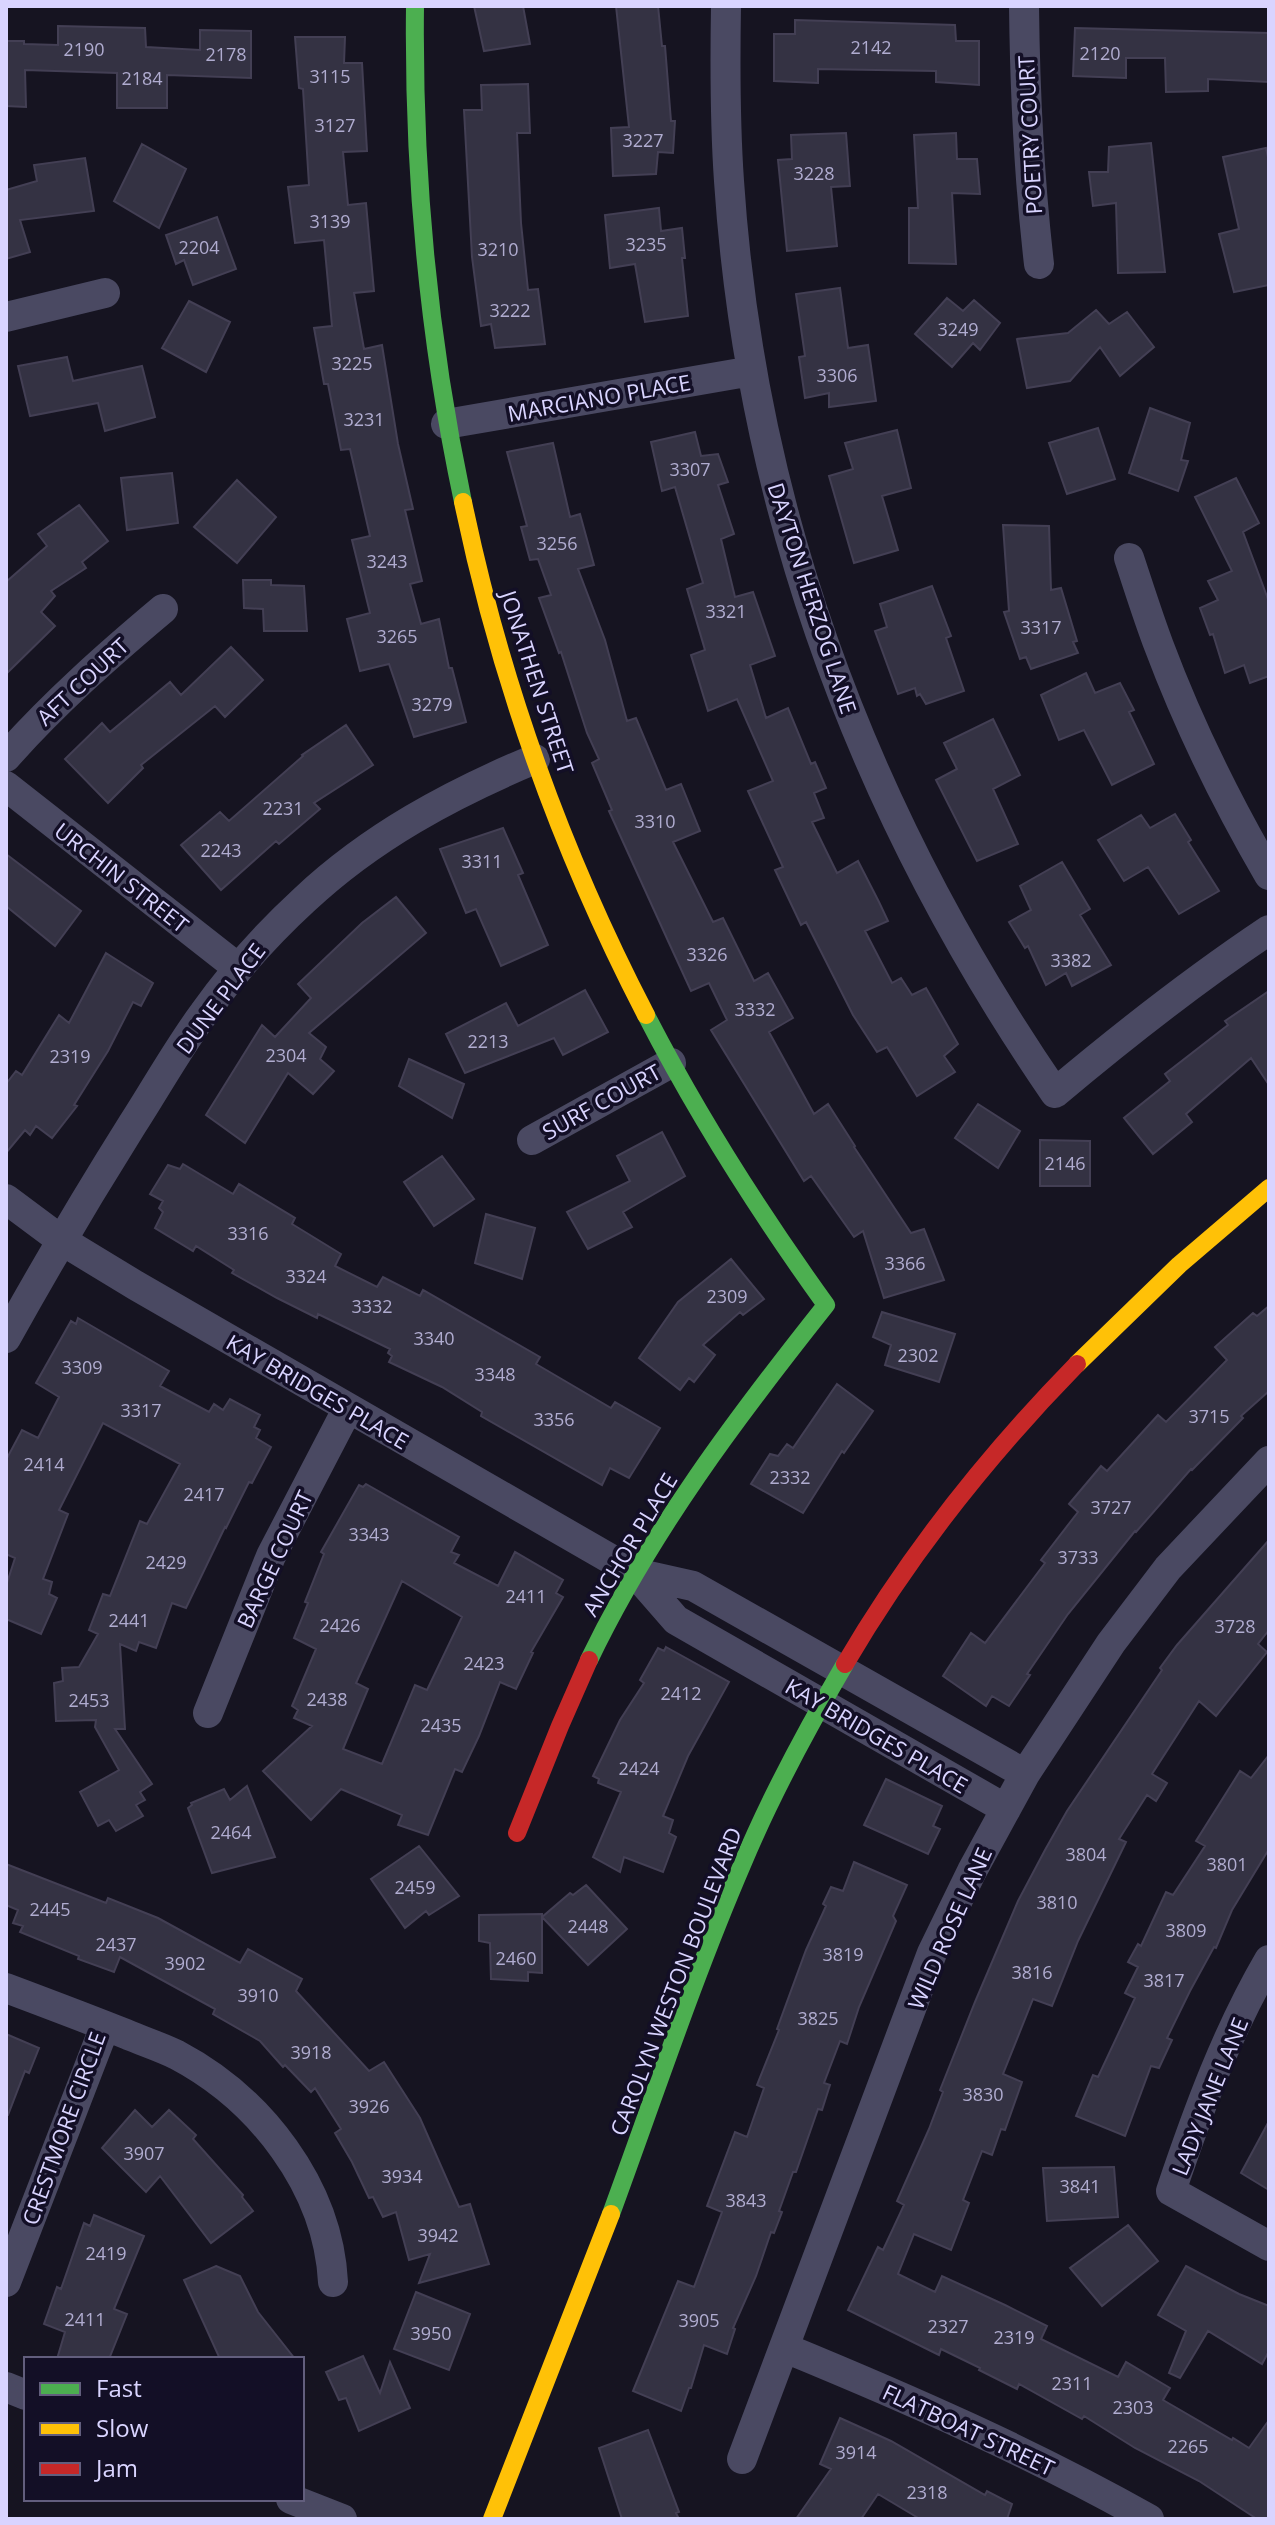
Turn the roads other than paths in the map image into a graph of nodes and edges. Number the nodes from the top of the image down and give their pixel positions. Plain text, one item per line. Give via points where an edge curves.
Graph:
1 (415, 6) edge
2 (726, 6) edge
3 (1024, 6) edge
4 (1039, 264) dead end
5 (105, 293) dead end
6 (6, 317) edge
7 (752, 371) junction
8 (446, 424) junction
9 (1129, 558) dead end
10 (163, 609) dead end
11 (6, 757) edge
12 (535, 759) junction
13 (6, 786) edge
14 (1269, 875) edge
15 (1269, 930) edge
16 (238, 968) junction
17 (671, 1063) junction
18 (532, 1140) dead end
19 (1269, 1188) edge
20 (6, 1199) edge
21 (61, 1240) junction
22 (826, 1305) joint
23 (6, 1338) edge
24 (348, 1408) junction
25 (1269, 1461) edge
26 (635, 1573) junction
27 (842, 1669) junction
28 (824, 1704) junction
29 (208, 1713) dead end
30 (1025, 1774) junction
31 (1006, 1809) junction
32 (517, 1833) dead end
33 (1269, 1960) edge
34 (6, 1988) edge
35 (105, 2026) junction
36 (1269, 2246) edge
37 (6, 2282) edge
38 (333, 2282) dead end
39 (785, 2348) junction
40 (742, 2459) dead end
41 (296, 2501) edge
42 (342, 2519) edge
43 (492, 2519) edge
44 (1149, 2519) edge

1 - 8 street, JONATHEN STREET via 420,214
2 - 7 street, DAYTON HERZOG LANE via 729,182
3 - 4 street, POETRY COURT
5 - 6 street
7 - 8 street, MARCIANO PLACE
7 - 15 street, DAYTON HERZOG LANE via 794,553 855,729 934,898 1055,1093 1119,1039
8 - 12 street, JONATHEN STREET via 493,629
9 - 14 street via 1195,735
10 - 11 street, AFT COURT via 100,661
12 - 16 street, DUNE PLACE via 449,798 358,855 305,898
12 - 17 street, JONATHEN STREET via 593,904
13 - 16 street, URCHIN STREET
16 - 21 street, DUNE PLACE via 202,1015
17 - 18 street, SURF COURT
17 - 22 street, JONATHEN STREET via 726,1159
19 - 27 street, CAROLYN WESTON BOULEVARD via 1149,1290 1003,1443 936,1525
20 - 21 street, KAY BRIDGES PLACE
21 - 23 street, DUNE PLACE
21 - 24 street, KAY BRIDGES PLACE
22 - 26 street, ANCHOR PLACE via 747,1403
24 - 26 street, KAY BRIDGES PLACE
24 - 29 street, BARGE COURT via 271,1556
25 - 30 street, WILD ROSE LANE via 1168,1568 1111,1643
26 - 27 street, KAY BRIDGES PLACE via 693,1586
26 - 28 street, KAY BRIDGES PLACE via 676,1620
26 - 32 street, ANCHOR PLACE via 565,1709
27 - 28 street, CAROLYN WESTON BOULEVARD
27 - 30 street, KAY BRIDGES PLACE
28 - 31 street, KAY BRIDGES PLACE
28 - 43 street, CAROLYN WESTON BOULEVARD via 720,1917 599,2248
30 - 31 street, WILD ROSE LANE
31 - 39 street, WILD ROSE LANE via 932,1953
33 - 36 street, LADY JANE LANE via 1224,2050 1171,2191
34 - 35 street, CRESTMORE CIRCLE
35 - 37 street, CRESTMORE CIRCLE
35 - 38 street via 176,2054 248,2106 277,2139 318,2211 332,2257
39 - 40 street, WILD ROSE LANE
39 - 44 street, FLATBOAT STREET via 1008,2445
41 - 42 street

